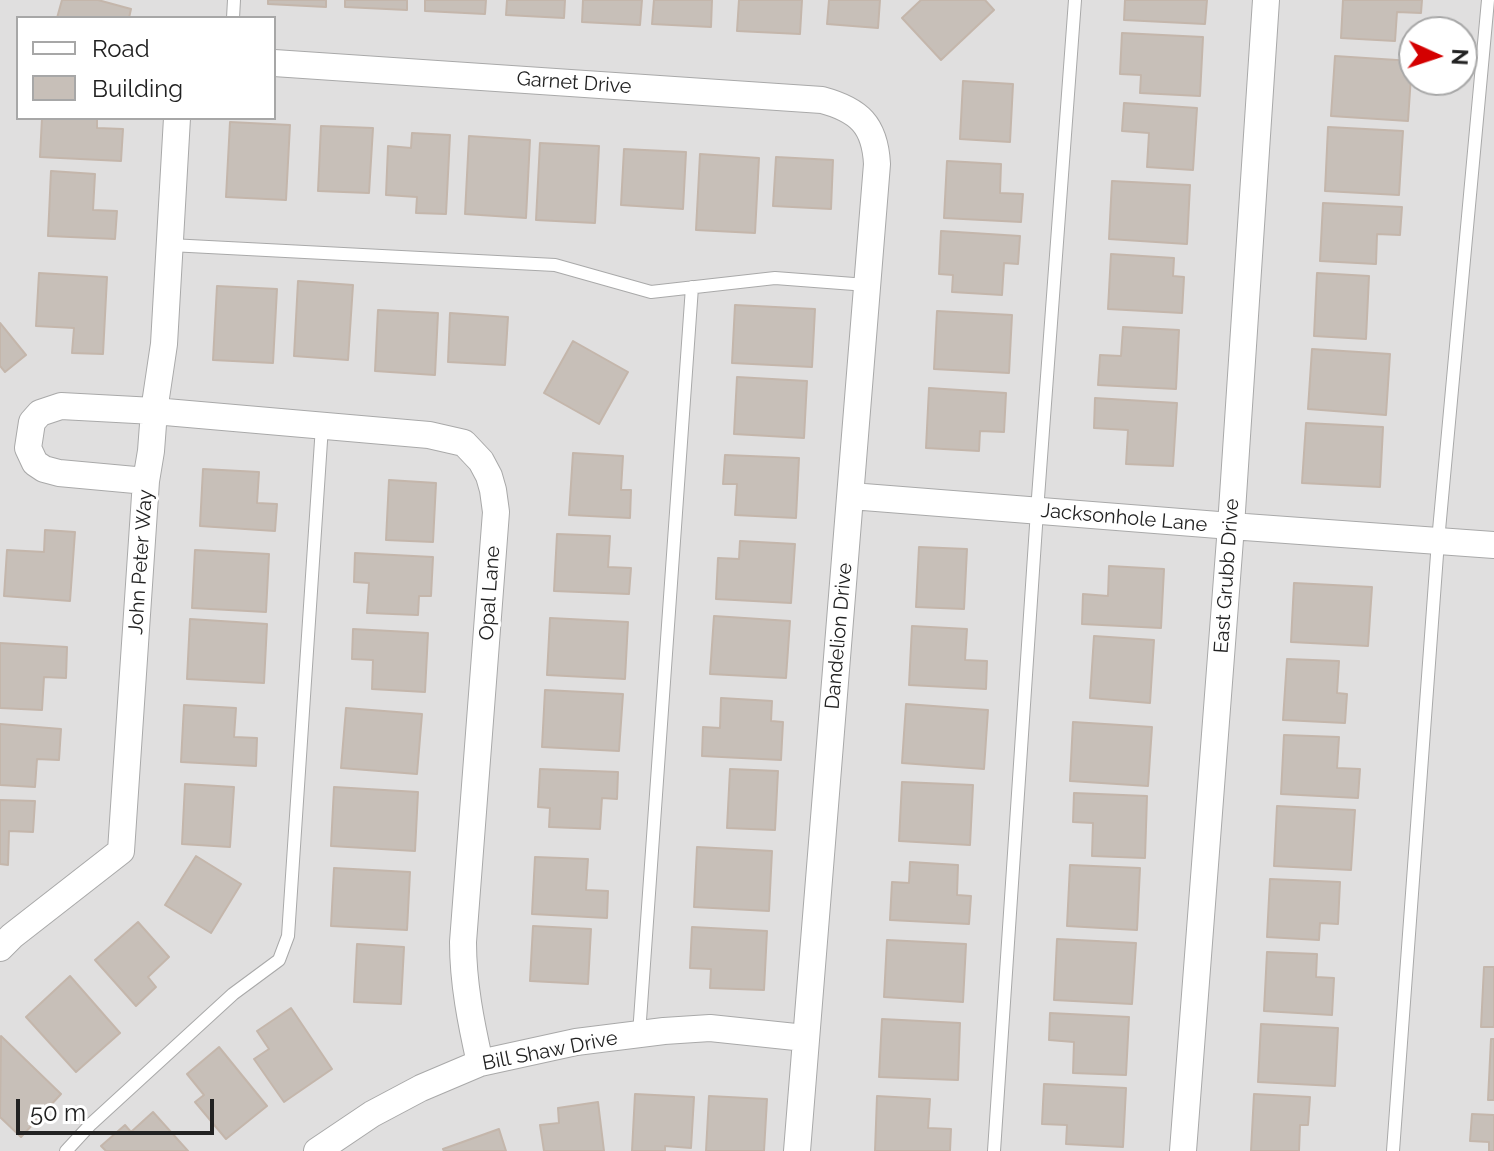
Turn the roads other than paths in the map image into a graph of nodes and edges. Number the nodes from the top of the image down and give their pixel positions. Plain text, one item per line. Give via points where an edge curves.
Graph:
1 (1075, 0) edge
2 (1266, 0) edge
3 (1488, 0) edge
4 (276, 63) edge
5 (177, 120) edge
6 (867, 123) joint
7 (170, 245) junction
8 (867, 285) junction
9 (692, 287) junction
10 (154, 411) junction
11 (322, 426) junction
12 (146, 481) junction
13 (851, 496) junction
14 (1037, 511) junction
15 (1231, 526) junction
16 (1438, 541) junction
17 (1494, 545) edge
18 (0, 948) edge
19 (639, 1034) junction
20 (805, 1038) junction
21 (480, 1063) junction
22 (66, 1151) edge
23 (317, 1151) edge
24 (797, 1151) edge
25 (994, 1151) edge
26 (1183, 1151) edge
27 (1393, 1151) edge

1 - 14 lane
2 - 15 street, East Grubb Drive
3 - 16 lane
4 - 6 street, Garnet Drive via 822,100 855,112
5 - 7 street, John Peter Way
6 - 8 street, Dandelion Drive via 877,164
7 - 9 lane via 555,265 651,292
7 - 10 street, John Peter Way
8 - 9 lane via 775,278
8 - 13 street, Dandelion Drive
9 - 19 lane
10 - 11 street, Opal Lane
10 - 12 street, John Peter Way
10 - 12 street, Opal Lane via 61,406 40,413 29,434 30,456 44,469
11 - 21 street, Opal Lane via 464,443 481,461 493,490 496,512 463,942 463,972
11 - 22 lane via 288,936 279,960 233,994
12 - 18 street, John Peter Way via 121,851
13 - 14 street, Jacksonhole Lane
13 - 20 street, Dandelion Drive
14 - 15 street, Jacksonhole Lane
14 - 25 lane
15 - 16 street, Jacksonhole Lane
15 - 26 street, East Grubb Drive
16 - 17 street, Jacksonhole Lane
16 - 27 lane
19 - 20 street, Bill Shaw Drive via 710,1028
19 - 21 street, Bill Shaw Drive
20 - 24 street, Dandelion Drive
21 - 23 street, Bill Shaw Drive via 372,1114

